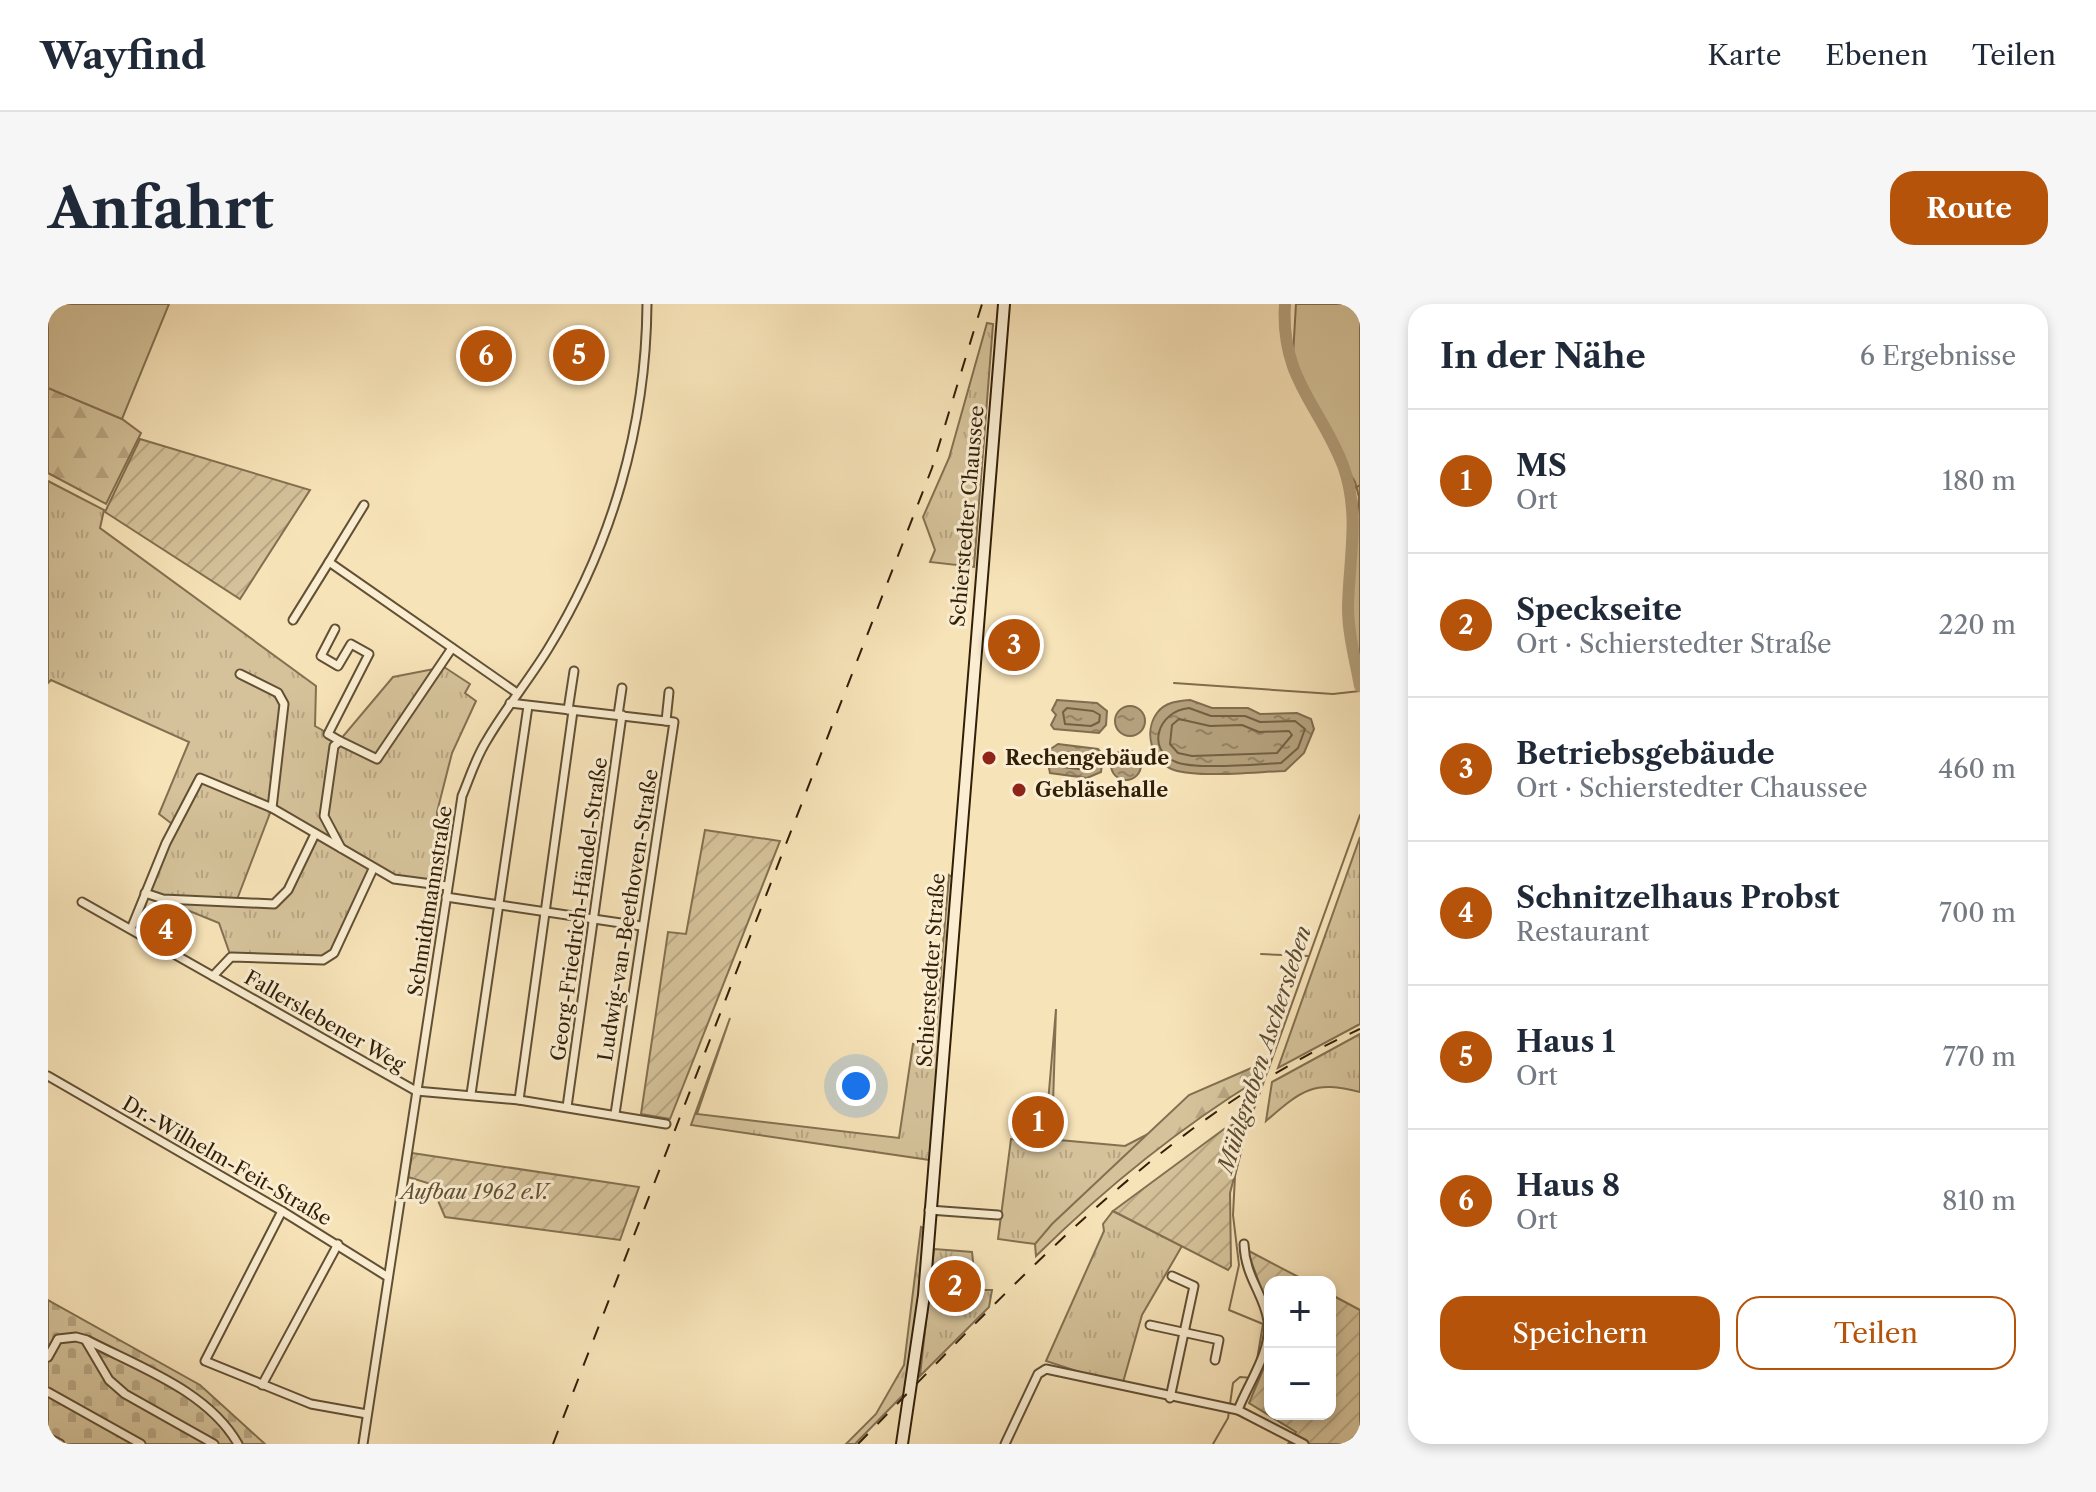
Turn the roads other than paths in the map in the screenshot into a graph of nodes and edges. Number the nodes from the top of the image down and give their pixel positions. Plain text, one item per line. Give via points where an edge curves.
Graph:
1 (647, 304) edge
2 (1004, 304) edge
3 (364, 505) dead end
4 (329, 562) junction
5 (293, 620) dead end
6 (335, 629) dead end
7 (452, 648) junction
8 (574, 671) dead end
9 (240, 674) dead end
10 (622, 688) dead end
11 (669, 692) dead end
12 (517, 693) junction
13 (510, 703) junction
14 (528, 706) junction
15 (571, 711) junction
16 (620, 715) junction
17 (670, 721) junction
18 (968, 731) joint
19 (340, 741) junction
20 (272, 808) junction
21 (315, 834) junction
22 (342, 851) junction
23 (373, 869) junction
24 (447, 886) junction
25 (145, 893) junction
26 (446, 897) junction
27 (82, 902) dead end
28 (498, 905) junction
29 (546, 912) junction
30 (593, 919) junction
31 (641, 926) junction
32 (131, 929) junction
33 (213, 976) junction
34 (48, 1076) edge
35 (416, 1091) junction
36 (471, 1094) junction
37 (519, 1100) junction
38 (567, 1107) junction
39 (615, 1114) junction
40 (666, 1124) dead end
41 (929, 1210) junction
42 (282, 1211) junction
43 (998, 1215) dead end
44 (338, 1244) junction
45 (1244, 1244) dead end
46 (1172, 1276) dead end
47 (388, 1277) junction
48 (1150, 1325) dead end
49 (1185, 1333) junction
50 (85, 1339) junction
51 (48, 1357) edge
52 (1215, 1360) dead end
53 (262, 1385) junction
54 (48, 1392) edge
55 (1170, 1398) junction
56 (1233, 1409) junction
57 (367, 1414) junction
58 (48, 1438) edge
59 (1360, 1438) edge
60 (60, 1444) edge
61 (140, 1444) edge
62 (214, 1444) edge
63 (238, 1444) edge
64 (363, 1444) edge
65 (902, 1444) edge
66 (1005, 1444) edge
67 (1304, 1444) edge
68 (1353, 1444) edge

1 - 12 street, Schmidtmannstraße via 647,344 634,428 606,536 576,600
2 - 18 street, Schierstedter Chaussee
3 - 4 street
4 - 5 street
4 - 7 street
6 - 19 street via 321,656 338,666 351,644 369,654 328,734
7 - 12 street
7 - 19 street via 377,759
8 - 15 street
9 - 20 street via 278,693 284,704
10 - 16 street, Georg-Friedrich-Händel-Straße
11 - 17 street, Ludwig-van-Beethoven-Straße
12 - 13 street, Schmidtmannstraße
13 - 14 street
13 - 24 street, Schmidtmannstraße via 484,743 462,796
14 - 15 street
14 - 28 street
15 - 16 street
15 - 29 street
16 - 17 street
16 - 30 street, Georg-Friedrich-Händel-Straße
17 - 31 street, Ludwig-van-Beethoven-Straße
18 - 41 street, Schierstedter Straße
19 - 22 street via 334,746 324,816
20 - 21 street
20 - 25 street via 205,778 196,782
21 - 22 street
21 - 25 street via 288,890 274,904 163,899
22 - 23 street
23 - 24 street via 394,879
23 - 33 street via 334,953 323,960 231,957
24 - 26 street, Schmidtmannstraße
25 - 32 street
26 - 28 street
26 - 35 street, Schmidtmannstraße
27 - 32 street, Fallerslebener Weg
28 - 29 street
28 - 36 street
29 - 30 street
29 - 37 street
30 - 31 street
30 - 38 street, Georg-Friedrich-Händel-Straße
31 - 39 street, Ludwig-van-Beethoven-Straße
32 - 33 street, Fallerslebener Weg
33 - 35 street, Fallerslebener Weg
34 - 42 street, Dr.-Wilhelm-Feit-Straße
35 - 36 street, Fallerslebener Weg
35 - 47 street, Schmidtmannstraße
36 - 37 street, Fallerslebener Weg
37 - 38 street, Fallerslebener Weg
38 - 39 street, Fallerslebener Weg
39 - 40 street, Fallerslebener Weg
41 - 43 street
41 - 65 street, Schierstedter Straße via 917,1360
42 - 44 street, Dr.-Wilhelm-Feit-Straße
42 - 53 street via 205,1361
44 - 47 street, Dr.-Wilhelm-Feit-Straße
44 - 53 street
45 - 56 street via 1245,1266 1268,1322 1261,1362
46 - 49 street via 1194,1286
47 - 57 street, Schmidtmannstraße
48 - 49 street
49 - 52 street via 1219,1340
49 - 55 street
50 - 51 street via 58,1339
50 - 62 street via 109,1380 125,1394
50 - 63 street via 178,1387 208,1408
53 - 57 street via 311,1404
54 - 61 street
55 - 56 street
55 - 66 street via 1046,1369 1038,1374
56 - 67 street
57 - 64 street, Schmidtmannstraße
58 - 60 street
59 - 68 street

